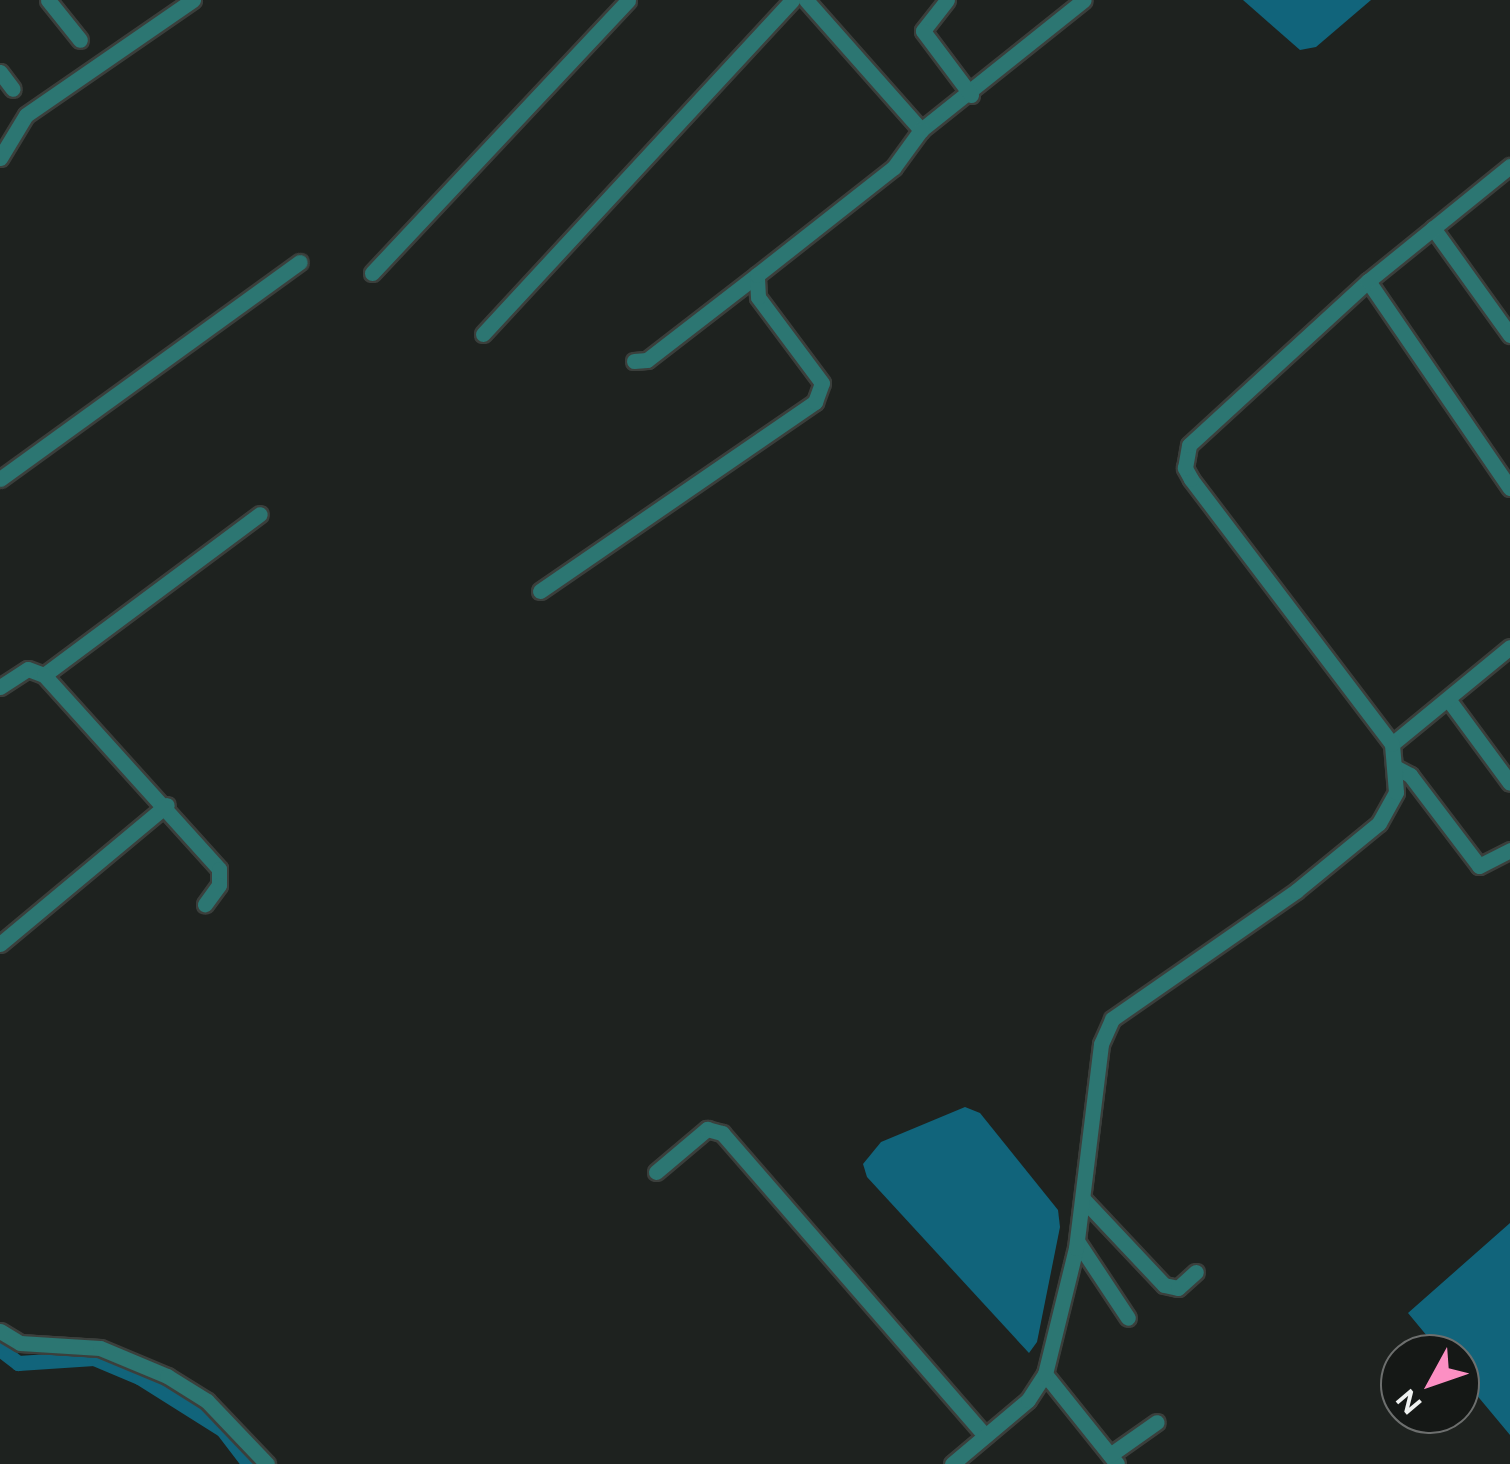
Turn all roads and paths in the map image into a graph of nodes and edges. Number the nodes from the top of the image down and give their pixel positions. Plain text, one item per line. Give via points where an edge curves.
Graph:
1 (48, 0) edge
2 (192, 0) edge
3 (628, 0) edge
4 (792, 0) edge
5 (806, 0) edge
6 (947, 0) edge
7 (1084, 0) edge
8 (80, 40) dead end
9 (0, 72) edge
10 (13, 88) dead end
11 (971, 95) junction
12 (922, 130) junction
13 (0, 158) edge
14 (1510, 166) edge
15 (1433, 228) junction
16 (300, 262) dead end
17 (372, 274) dead end
18 (758, 275) junction
19 (1368, 281) junction
20 (483, 334) dead end
21 (1510, 336) edge
22 (634, 362) dead end
23 (0, 480) edge
24 (1510, 488) edge
25 (260, 514) dead end
26 (540, 591) dead end
27 (1510, 647) edge
28 (44, 675) junction
29 (0, 687) edge
30 (1448, 699) junction
31 (1392, 744) junction
32 (1397, 768) junction
33 (1510, 783) edge
34 (166, 806) junction
35 (1510, 850) edge
36 (205, 904) dead end
37 (0, 944) edge
38 (656, 1172) dead end
39 (1082, 1199) junction
40 (1078, 1240) junction
41 (1196, 1272) dead end
42 (1128, 1318) dead end
43 (0, 1331) edge
44 (1045, 1374) junction
45 (1157, 1422) dead end
46 (985, 1436) junction
47 (1113, 1460) edge
48 (267, 1464) edge
49 (952, 1464) edge

1 - 8 street
2 - 13 street via 26,115
3 - 17 street
4 - 20 street
5 - 12 street
6 - 11 street via 923,31
7 - 11 street
9 - 10 street
11 - 12 street
12 - 18 street via 894,166
14 - 15 street
15 - 19 street
15 - 21 street
16 - 23 street
18 - 22 street via 647,360
18 - 26 street via 758,297 822,383 815,402
19 - 24 street
19 - 31 street via 1202,428 1189,445 1185,468
25 - 28 street
27 - 30 street
28 - 29 street via 34,668
28 - 34 street
30 - 31 street
30 - 33 street
31 - 32 street
32 - 35 street via 1410,774 1479,866
32 - 39 street via 1396,792 1378,823 1296,891 1112,1019 1101,1044
34 - 36 street via 219,870 219,885
34 - 37 street
38 - 46 street via 708,1129 722,1134
39 - 40 street
39 - 41 street via 1164,1286 1178,1288
40 - 42 street
40 - 44 street
43 - 48 street via 20,1344 100,1348 168,1376 207,1401
44 - 46 street via 1038,1390
44 - 47 street
45 - 47 street
46 - 49 street

